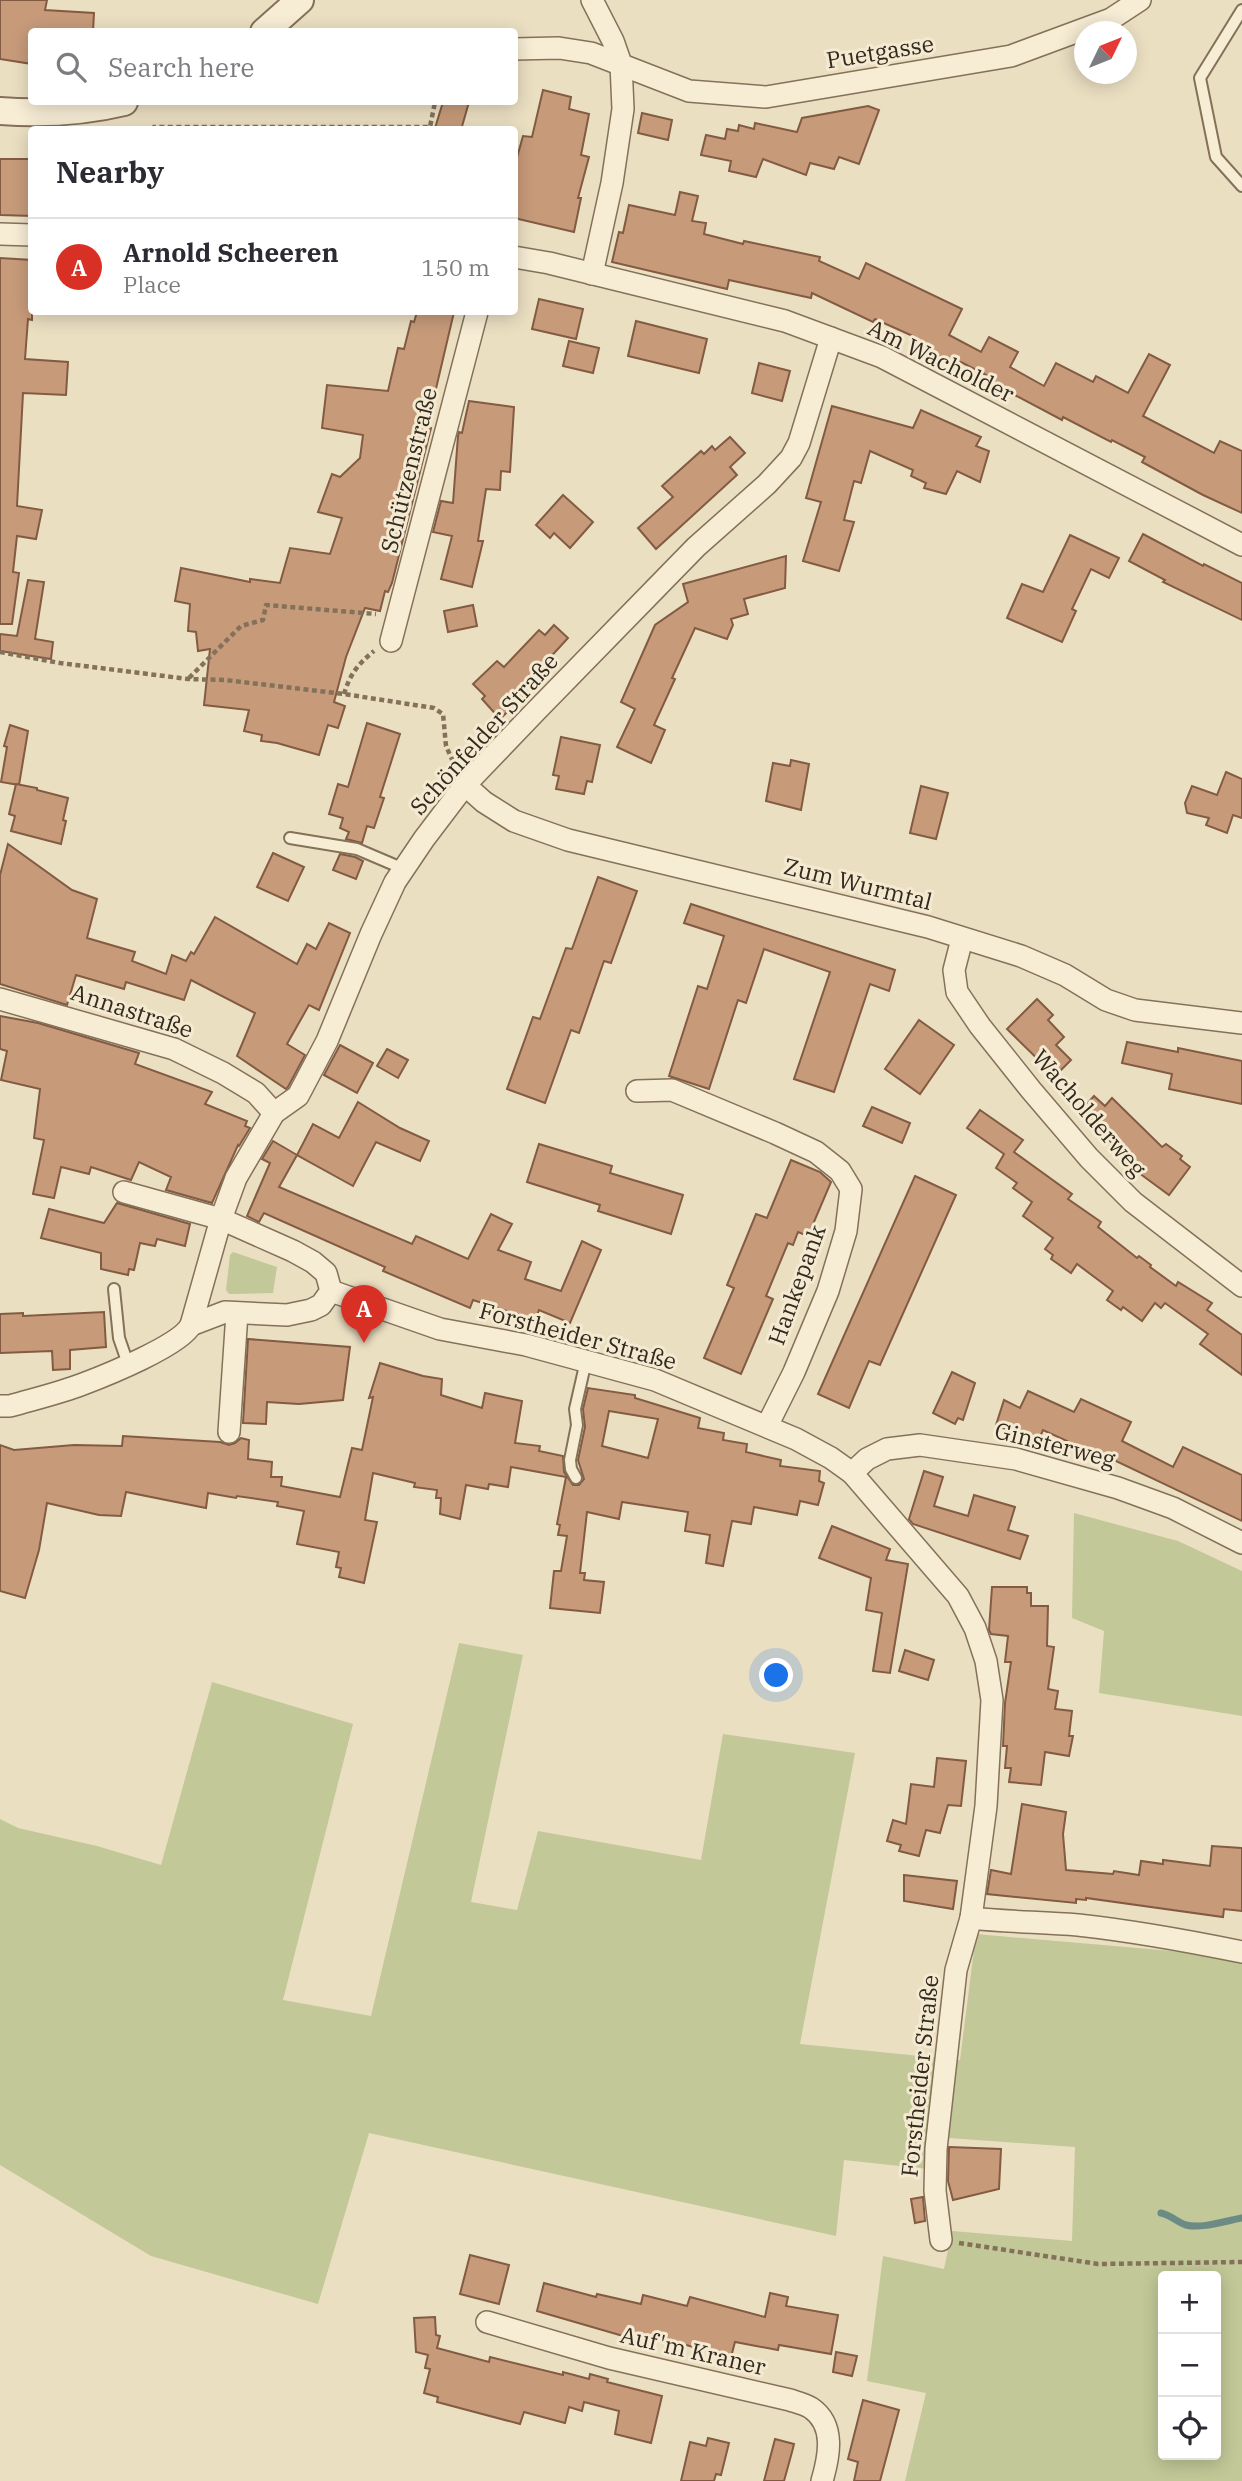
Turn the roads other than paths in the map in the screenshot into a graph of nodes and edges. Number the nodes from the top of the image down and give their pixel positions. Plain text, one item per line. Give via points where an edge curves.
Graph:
1 (300, 0) edge
2 (592, 0) edge
3 (1140, 0) edge
4 (1242, 10) edge
5 (268, 28) edge
6 (518, 49) edge
7 (621, 64) junction
8 (112, 105) edge
9 (0, 111) edge
10 (1242, 186) edge
11 (0, 234) edge
12 (28, 235) edge
13 (518, 258) edge
14 (592, 274) junction
15 (476, 315) edge
16 (831, 338) junction
17 (1242, 545) edge
18 (395, 626) road end
19 (466, 785) junction
20 (290, 838) dead end
21 (404, 869) junction
22 (962, 939) junction
23 (0, 999) edge
24 (1242, 1023) edge
25 (637, 1091) dead end
26 (274, 1113) junction
27 (124, 1192) dead end
28 (221, 1219) junction
29 (1242, 1286) edge
30 (114, 1289) dead end
31 (331, 1291) junction
32 (237, 1313) junction
33 (191, 1325) junction
34 (586, 1361) junction
35 (128, 1364) junction
36 (0, 1406) edge
37 (767, 1426) junction
38 (229, 1432) dead end
39 (852, 1474) junction
40 (576, 1478) dead end
41 (1242, 1543) edge
42 (971, 1918) junction
43 (1242, 1952) edge
44 (941, 2240) road end
45 (487, 2322) dead end
46 (822, 2481) edge

1 - 5 street
2 - 7 street
3 - 7 street, Puetgasse via 1111,19 1011,56 766,97 689,91
4 - 10 lane via 1200,78 1216,157
6 - 7 street, Puetgasse via 559,48
7 - 14 street via 623,109
8 - 9 street via 62,112
11 - 12 street
13 - 14 street, Am Wacholder
14 - 16 street, Am Wacholder via 785,321
15 - 18 street, Schützenstraße
16 - 17 street, Am Wacholder via 882,357
16 - 19 street, Schönfelder Straße via 791,458 651,592
19 - 21 street, Schönfelder Straße
19 - 22 street, Zum Wurmtal via 514,821 568,839
20 - 21 lane via 358,849
21 - 26 street, Schönfelder Straße via 298,1096
22 - 24 street, Zum Wurmtal via 1021,956 1135,1010
22 - 29 street, Wacholderweg via 954,970 957,992 1031,1090 1133,1202
23 - 26 street, Annastraße via 174,1049 256,1093
25 - 37 street, Hankepank via 673,1090 775,1133 816,1152 840,1171 851,1189 846,1231 828,1291
26 - 28 street, Schönfelder Straße via 236,1178
27 - 28 street
28 - 31 street via 313,1262 326,1273
28 - 33 street, Schönfelder Straße
30 - 35 lane via 119,1338
31 - 32 street via 311,1310
31 - 34 street, Forstheider Straße via 440,1329
32 - 33 street via 225,1312
32 - 38 street
33 - 35 street via 187,1333
34 - 37 street, Forstheider Straße via 655,1380
34 - 40 lane via 570,1460
35 - 36 street via 82,1385
37 - 39 street, Forstheider Straße via 831,1458
39 - 41 street, Ginsterweg via 887,1449 920,1445 1016,1459 1173,1507
39 - 42 street, Forstheider Straße via 958,1596 986,1661 992,1700 989,1770
42 - 43 street via 1140,1933
42 - 44 street, Forstheider Straße via 956,1970 936,2149
45 - 46 street, Auf'm Kraner via 609,2358 810,2407 827,2431 829,2455

